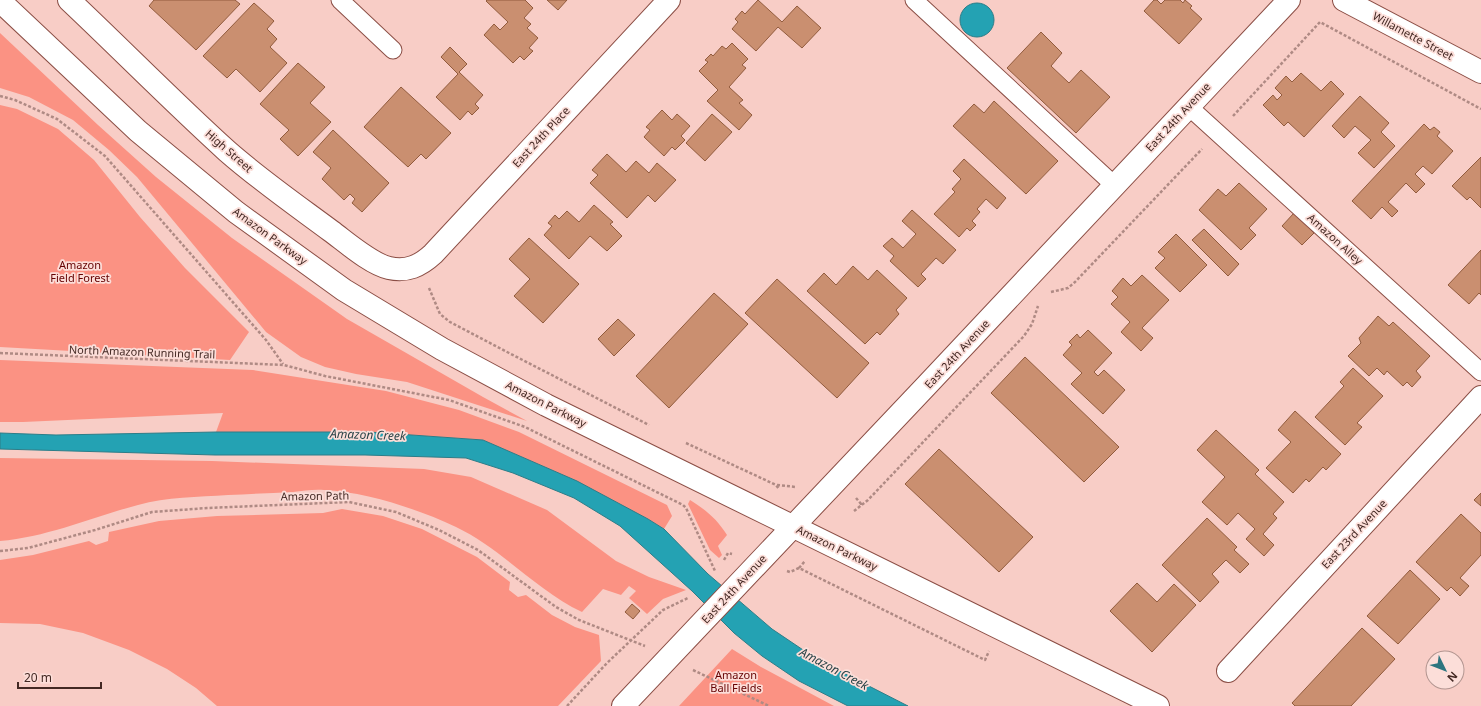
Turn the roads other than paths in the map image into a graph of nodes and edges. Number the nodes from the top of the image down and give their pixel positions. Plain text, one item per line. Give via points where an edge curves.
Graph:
1 (69, 0) edge
2 (340, 0) edge
3 (669, 0) edge
4 (914, 0) edge
5 (1289, 0) edge
6 (1344, 0) edge
7 (0, 1) edge
8 (392, 50) dead end
9 (1481, 72) edge
10 (1188, 106) junction
11 (1114, 185) junction
12 (415, 267) joint
13 (1481, 372) edge
14 (1481, 397) edge
15 (792, 526) junction
16 (1228, 671) dead end
17 (623, 706) edge
18 (1158, 706) edge

1 - 12 street, High Street via 228,152 290,201 373,261 398,270
2 - 8 lane
3 - 12 street, East 24th Place via 433,254
4 - 11 lane
5 - 10 street, East 24th Avenue
6 - 9 street, Willamette Street
7 - 15 street, Amazon Parkway via 138,131 236,212 344,290 442,349 546,405
10 - 11 street, East 24th Avenue
10 - 13 lane, Amazon Alley
11 - 15 street, East 24th Avenue
14 - 16 street, East 23rd Avenue
15 - 17 street, East 24th Avenue
15 - 18 street, Amazon Parkway

